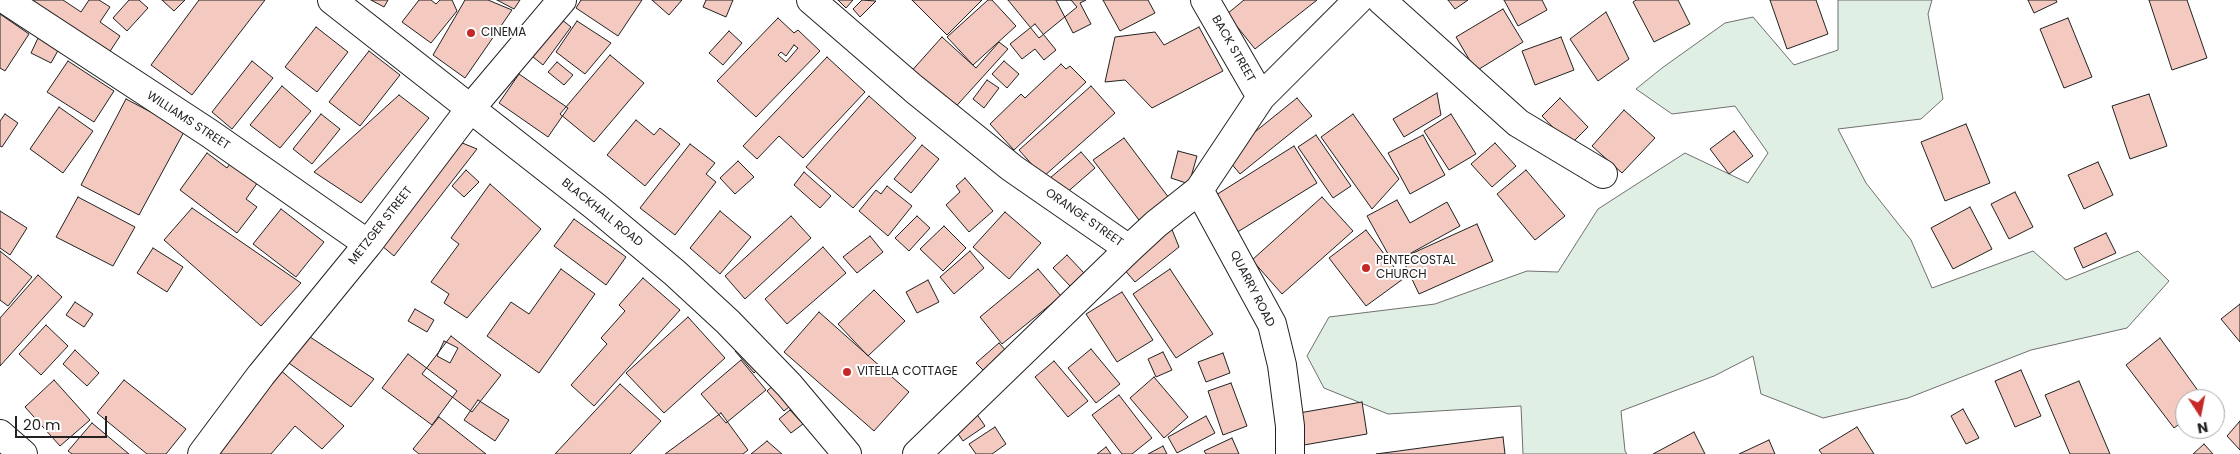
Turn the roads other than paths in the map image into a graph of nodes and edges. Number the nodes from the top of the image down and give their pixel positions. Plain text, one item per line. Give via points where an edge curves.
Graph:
1 (6, 0) edge
2 (332, 0) edge
3 (562, 0) edge
4 (811, 0) edge
5 (1205, 0) edge
6 (1358, 0) edge
7 (1381, 0) edge
8 (1261, 97) junction
9 (470, 110) junction
10 (1603, 174) dead end
11 (1199, 190) junction
12 (368, 244) junction
13 (1129, 249) junction
14 (0, 434) edge
15 (23, 454) edge
16 (202, 454) edge
17 (847, 454) edge
18 (917, 454) edge
19 (1290, 454) edge

1 - 12 street, WILLIAMS STREET via 208,133
2 - 9 street, BLACKHALL ROAD
3 - 9 street, METZGER STREET
4 - 13 street, ORANGE STREET via 1012,168
5 - 8 street, BACK STREET
6 - 8 street
7 - 10 street via 1518,123
8 - 11 street
9 - 12 street, METZGER STREET
9 - 17 street, BLACKHALL ROAD via 675,273 728,322 788,385
11 - 13 street
11 - 19 street, QUARRY ROAD via 1272,324 1283,374
12 - 16 street, METZGER STREET via 261,375
13 - 18 street, ORANGE STREET
14 - 15 street

